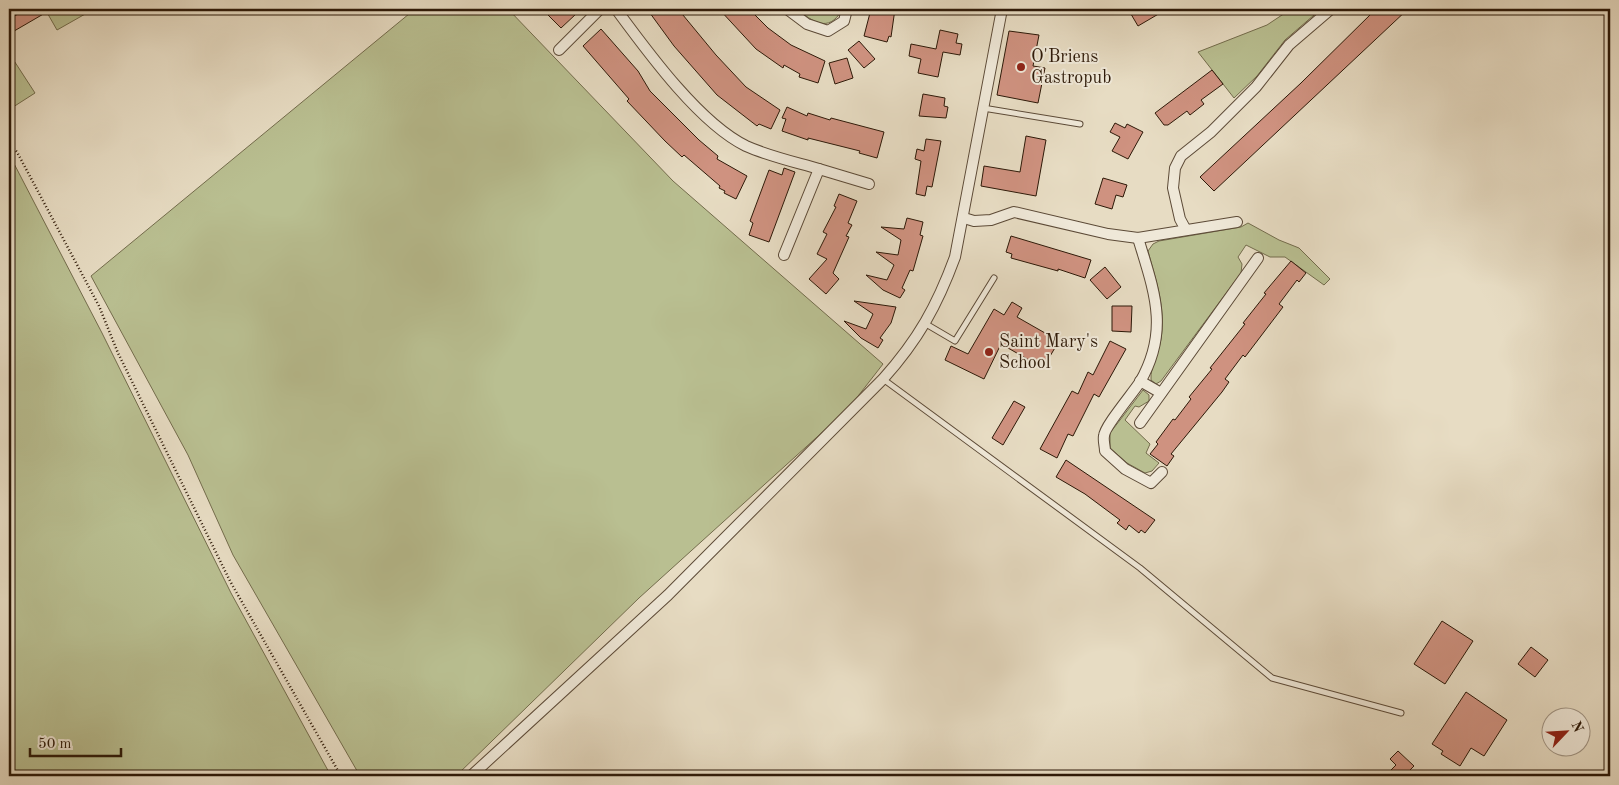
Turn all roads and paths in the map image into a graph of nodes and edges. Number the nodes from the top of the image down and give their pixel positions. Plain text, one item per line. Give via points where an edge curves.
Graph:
1 (74, 9) edge
2 (78, 9) edge
3 (600, 9) edge
4 (616, 9) edge
5 (787, 9) edge
6 (847, 9) edge
7 (1002, 9) edge
8 (1331, 9) edge
9 (559, 50) dead end
10 (982, 108) junction
11 (1080, 124) dead end
12 (9, 143) edge
13 (819, 169) junction
14 (869, 184) dead end
15 (964, 218) junction
16 (1237, 222) dead end
17 (1186, 230) junction
18 (1138, 238) junction
19 (784, 255) dead end
20 (1258, 258) dead end
21 (994, 278) dead end
22 (926, 324) junction
23 (883, 379) junction
24 (1140, 381) junction
25 (1161, 393) junction
26 (1140, 423) dead end
27 (1162, 472) dead end
28 (1401, 713) dead end
29 (341, 776) edge
30 (471, 776) edge

1 - 2 path
3 - 9 street
4 - 13 street via 675,82 711,120 746,146
5 - 6 street via 807,24 828,31 844,21
7 - 10 street
8 - 17 street via 1289,45 1256,87 1211,132 1181,156 1175,168 1173,188
10 - 11 lane
10 - 15 street
12 - 29 path via 99,306 118,353 230,581
13 - 14 street
13 - 19 street
15 - 18 street via 991,220 1014,212
15 - 22 street via 955,257 941,296
16 - 17 street
17 - 18 street
18 - 24 street via 1152,282 1159,319 1152,353
20 - 25 street
21 - 22 lane via 955,341
22 - 23 street
23 - 28 lane via 1140,568 1272,678
23 - 30 street via 668,595
24 - 25 street
24 - 27 street via 1104,434 1105,451 1125,469 1151,483
25 - 26 street

